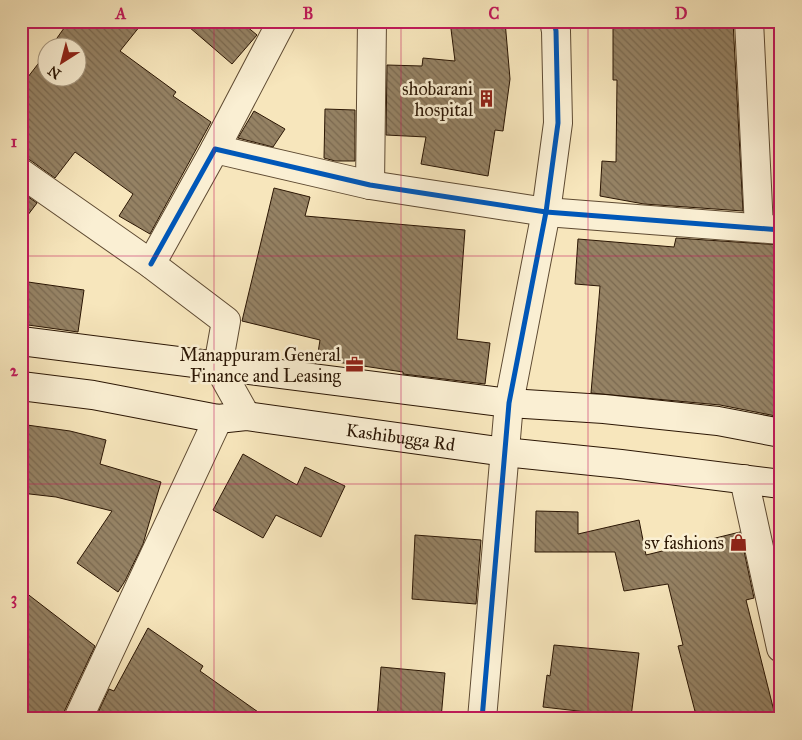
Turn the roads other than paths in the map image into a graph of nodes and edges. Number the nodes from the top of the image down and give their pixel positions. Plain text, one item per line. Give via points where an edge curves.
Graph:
1 (282, 21) edge
2 (372, 21) edge
3 (554, 21) edge
4 (749, 21) edge
5 (215, 149) junction
6 (21, 173) edge
7 (370, 185) junction
8 (546, 212) junction
9 (770, 229) edge
10 (151, 264) junction
11 (21, 341) edge
12 (218, 366) junction
13 (21, 386) edge
14 (509, 403) junction
15 (246, 416) junction
16 (218, 418) junction
17 (781, 433) edge
18 (505, 452) junction
19 (744, 479) junction
20 (781, 484) edge
21 (781, 648) edge
22 (78, 719) edge
23 (482, 719) edge

1 - 5 street
2 - 7 street
3 - 8 street via 558,123
4 - 9 street
5 - 7 street
5 - 10 street
6 - 10 street
7 - 8 street
8 - 9 street
8 - 14 street
10 - 12 street via 226,321
11 - 12 street
12 - 14 street
12 - 15 street
13 - 16 street, Kashibugga Rd via 93,395
14 - 17 street via 718,421
14 - 18 street
15 - 16 street, Kashibugga Rd
15 - 18 street, Kashibugga Rd
16 - 22 street
18 - 19 street, Kashibugga Rd
18 - 23 street
19 - 20 street, Kashibugga Rd
19 - 21 street

